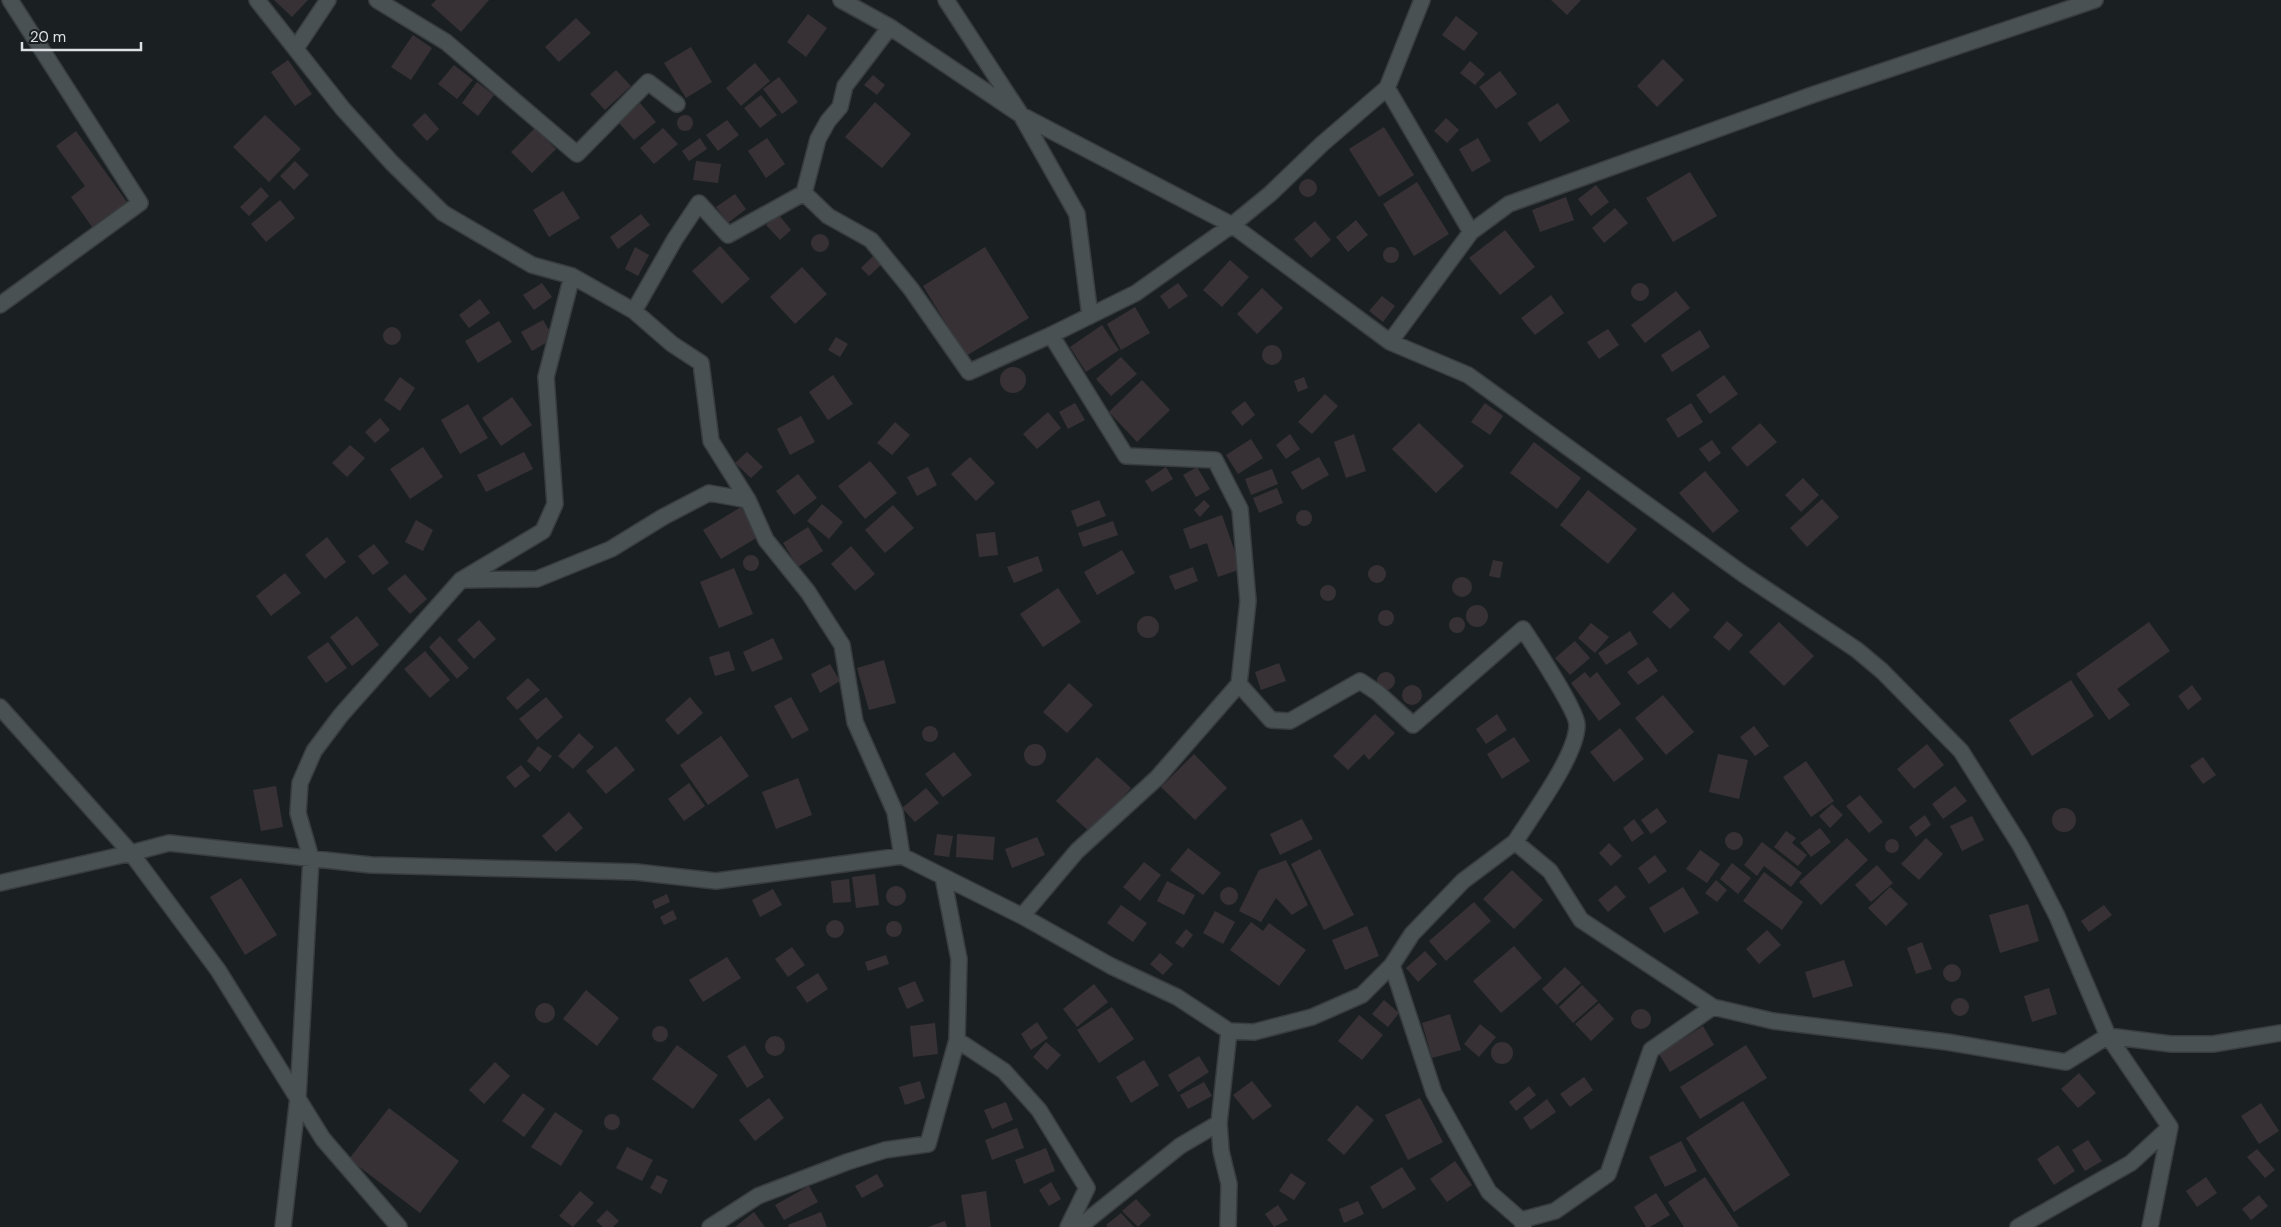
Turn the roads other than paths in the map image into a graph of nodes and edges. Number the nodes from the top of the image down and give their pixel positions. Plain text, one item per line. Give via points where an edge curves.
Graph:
1 (10, 0) edge
2 (257, 0) edge
3 (328, 0) edge
4 (377, 0) edge
5 (841, 0) edge
6 (946, 0) edge
7 (1422, 0) edge
8 (2095, 0) edge
9 (890, 27) junction
10 (296, 48) junction
11 (1387, 88) junction
12 (677, 104) dead end
13 (1021, 115) junction
14 (804, 193) junction
15 (1232, 225) junction
16 (1471, 232) junction
17 (572, 276) junction
18 (0, 305) edge
19 (634, 312) junction
20 (1090, 316) junction
21 (1051, 335) junction
22 (1390, 342) junction
23 (748, 500) junction
24 (461, 580) junction
25 (1239, 684) junction
26 (0, 707) edge
27 (1515, 842) junction
28 (131, 853) junction
29 (902, 856) junction
30 (311, 858) junction
31 (943, 877) junction
32 (0, 883) edge
33 (1022, 916) junction
34 (1392, 965) junction
35 (1713, 1006) junction
36 (1229, 1031) junction
37 (2281, 1033) edge
38 (2108, 1036) junction
39 (957, 1040) junction
40 (298, 1097) junction
41 (1219, 1123) junction
42 (2170, 1127) junction
43 (1523, 1224) edge
44 (284, 1227) edge
45 (399, 1227) edge
46 (710, 1227) edge
47 (1068, 1227) edge
48 (1079, 1227) edge
49 (1228, 1227) edge
50 (2018, 1227) edge
51 (2150, 1227) edge

1 - 18 street via 140,203
2 - 10 street
3 - 10 street
4 - 12 street via 446,42 576,154 648,82
5 - 9 street
6 - 13 street
7 - 11 street
8 - 16 street via 1812,95 1509,204
9 - 13 street
9 - 14 street via 844,86 840,107 818,139
10 - 17 street via 343,109 392,164 443,213 532,265
11 - 15 street
11 - 16 street
13 - 15 street
13 - 20 street via 1078,214
14 - 19 street via 728,236 699,203
14 - 21 street via 828,216 872,240 969,372
15 - 20 street via 1136,293
15 - 22 street
16 - 22 street
17 - 19 street
17 - 24 street via 546,377 555,504 543,531
19 - 23 street via 701,363 711,441
20 - 21 street
21 - 25 street via 1126,456 1215,460 1240,509 1248,601
22 - 38 street via 1468,376 1743,574 1857,650 1882,671 1961,751 2020,845 2057,916
23 - 24 street via 710,493 611,549 537,579
23 - 29 street via 766,540 808,592 842,645 855,722 895,812
24 - 30 street via 341,715 314,752 300,783 298,813
25 - 27 street via 1271,720 1290,721 1360,681 1413,725 1524,629 1578,724 1573,748
25 - 33 street via 1157,778 1077,851
26 - 28 street
27 - 34 street via 1463,881 1412,934
27 - 35 street via 1550,871 1581,920
28 - 30 street via 169,843
28 - 32 street
28 - 40 street via 218,970
29 - 30 street via 716,881 636,872 371,865
29 - 31 street
30 - 40 street
31 - 33 street
31 - 39 street via 958,959
33 - 36 street via 1111,966 1177,997
34 - 36 street via 1362,995 1312,1017 1254,1032
34 - 43 street via 1434,1093 1489,1192
35 - 38 street via 1773,1021 1947,1042 2066,1062
35 - 43 street via 1651,1050 1608,1174 1555,1211
36 - 41 street
37 - 38 street via 2213,1044 2171,1044
38 - 42 street
39 - 46 street via 928,1144 886,1150 847,1162 758,1196
39 - 47 street via 1004,1071 1039,1110 1087,1188
40 - 44 street
40 - 45 street via 323,1139
41 - 48 street via 1180,1146
41 - 49 street via 1221,1151 1229,1184
42 - 50 street via 2131,1163
42 - 51 street

